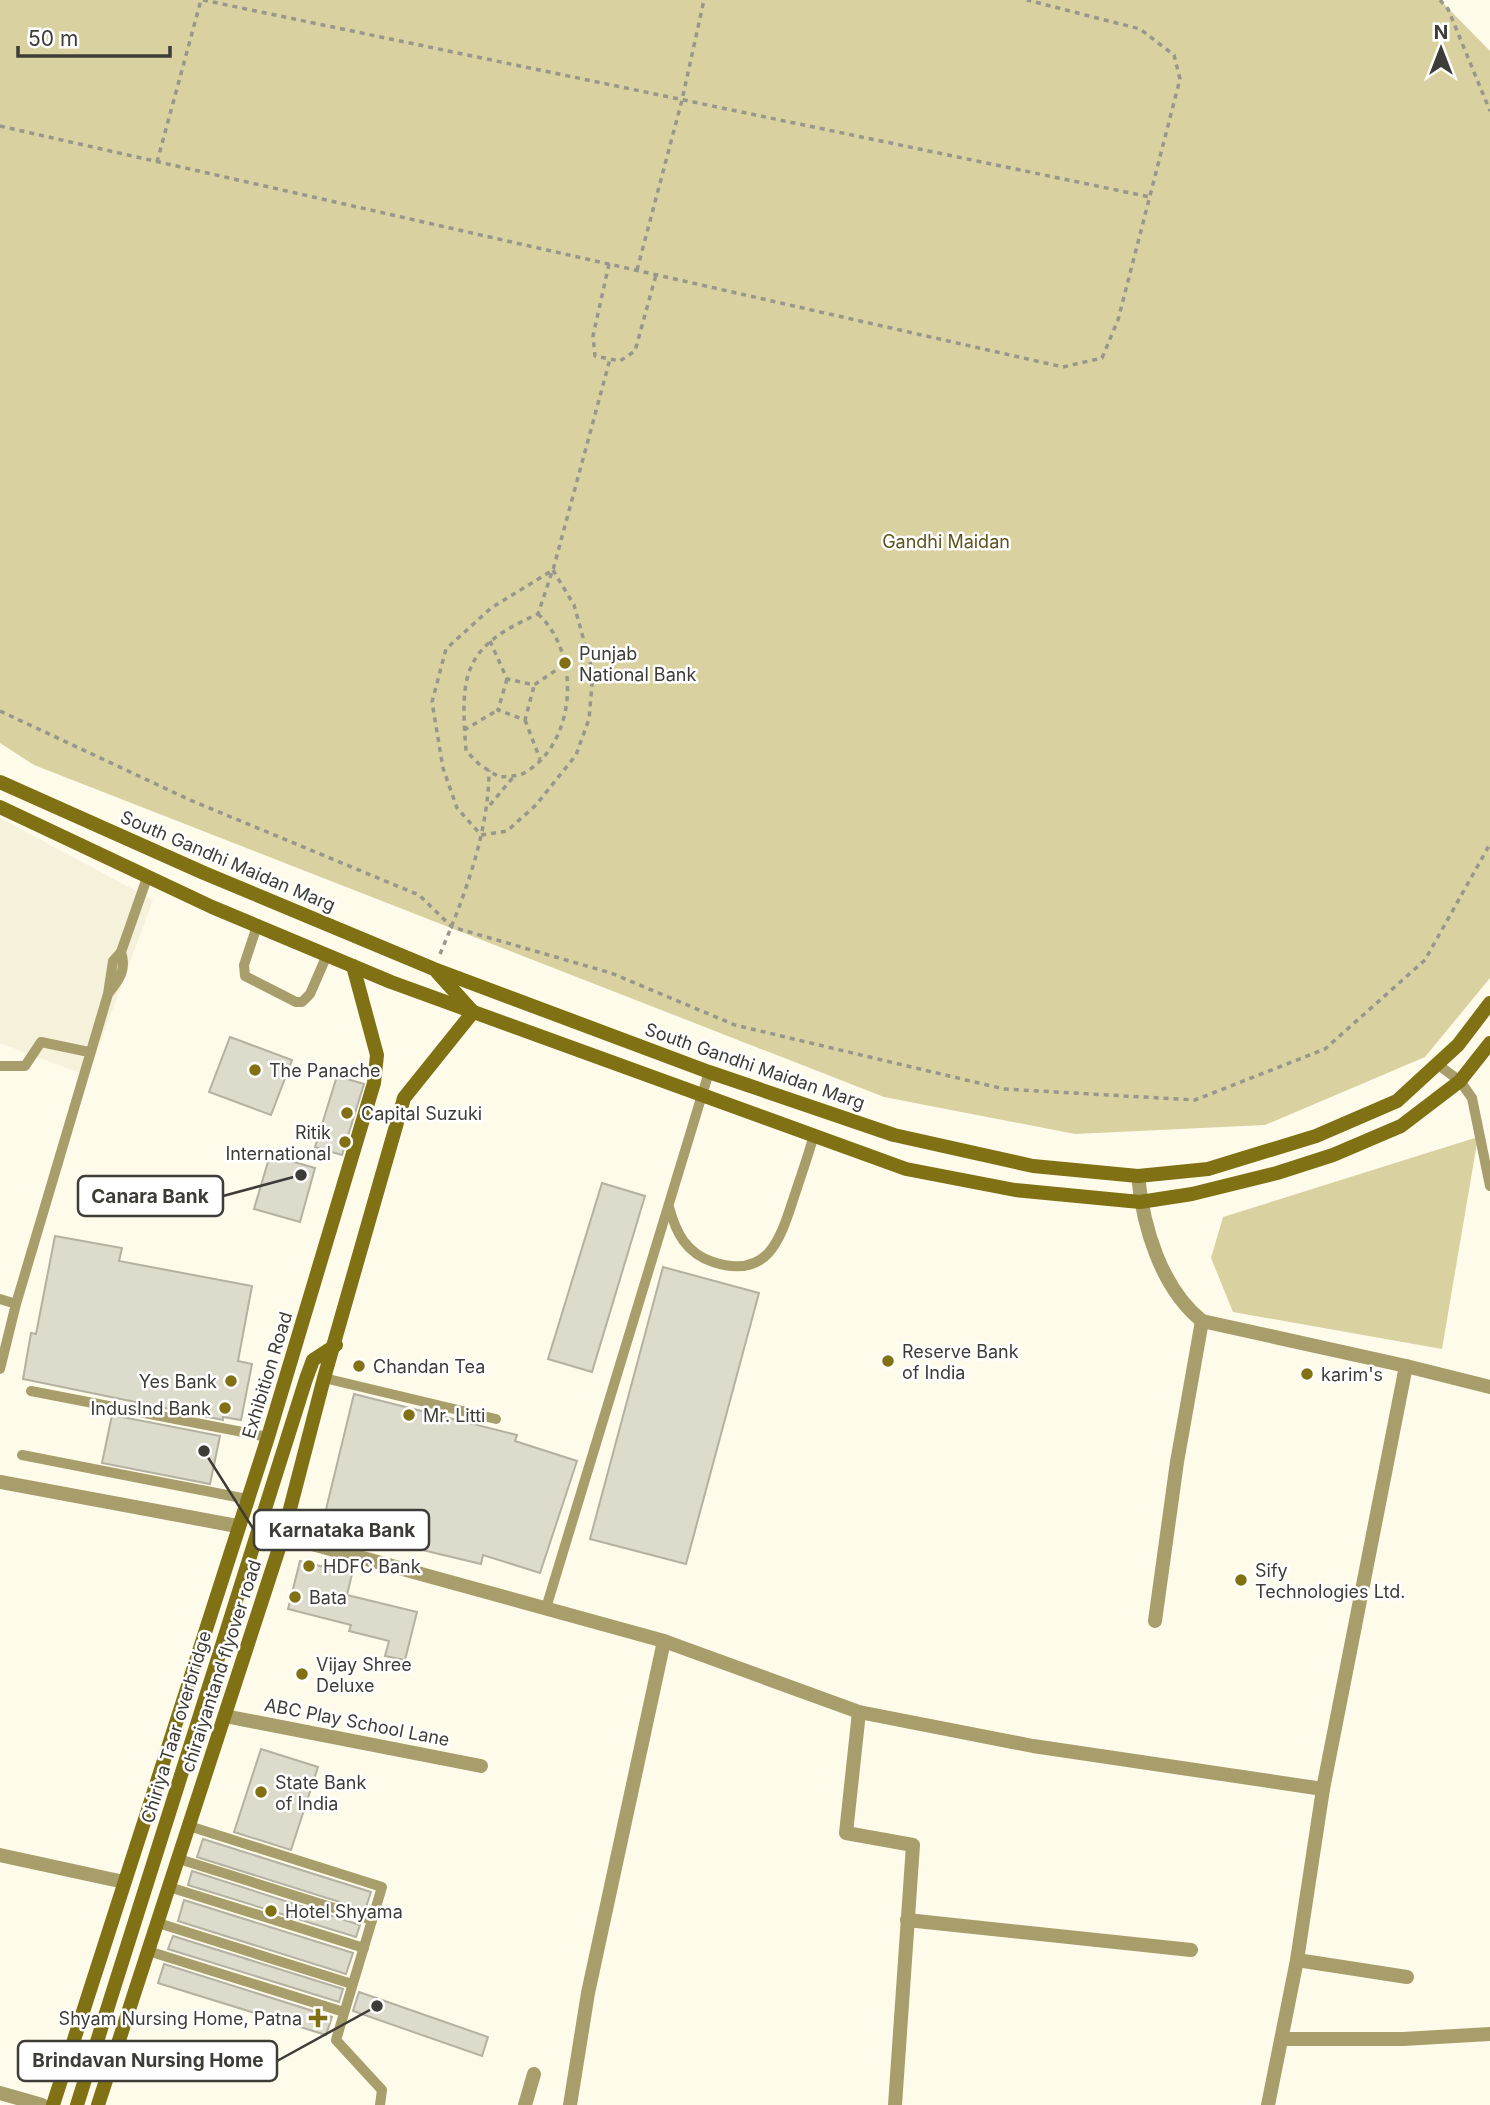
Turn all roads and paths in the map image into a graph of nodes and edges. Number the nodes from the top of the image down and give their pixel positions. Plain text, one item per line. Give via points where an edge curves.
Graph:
1 (202, 0) edge
2 (704, 0) edge
3 (1027, 0) edge
4 (1440, 0) edge
5 (682, 100) junction
6 (1490, 111) edge
7 (0, 126) edge
8 (157, 162) junction
9 (1150, 197) junction
10 (609, 264) junction
11 (637, 271) junction
12 (656, 275) junction
13 (610, 359) junction
14 (553, 570) junction
15 (538, 614) junction
16 (490, 641) junction
17 (565, 663) junction
18 (508, 679) junction
19 (534, 685) junction
20 (498, 710) junction
21 (0, 711) edge
22 (525, 720) junction
23 (464, 730) junction
24 (540, 759) junction
25 (489, 770) junction
26 (515, 776) junction
27 (0, 782) edge
28 (0, 807) edge
29 (489, 807) junction
30 (481, 835) junction
31 (1490, 844) edge
32 (148, 875) junction
33 (257, 926) junction
34 (452, 927) junction
35 (327, 955) junction
36 (353, 966) junction
37 (434, 969) junction
38 (1490, 1003) edge
39 (473, 1012) junction
40 (1490, 1043) edge
41 (89, 1052) junction
42 (1437, 1064) junction
43 (0, 1066) edge
44 (709, 1072) junction
45 (1460, 1081) junction
46 (702, 1095) junction
47 (814, 1135) junction
48 (1138, 1176) junction
49 (1490, 1186) edge
50 (1140, 1202) junction
51 (669, 1206) junction
52 (0, 1299) edge
53 (16, 1304) junction
54 (1202, 1321) junction
55 (301, 1329) junction
56 (335, 1345) junction
57 (313, 1360) junction
58 (1406, 1366) junction
59 (0, 1369) edge
60 (324, 1378) junction
61 (1490, 1387) edge
62 (31, 1391) dead end
63 (496, 1419) dead end
64 (268, 1437) junction
65 (22, 1455) dead end
66 (0, 1482) edge
67 (247, 1499) junction
68 (237, 1526) junction
69 (284, 1536) junction
70 (546, 1608) junction
71 (1155, 1622) dead end
72 (664, 1641) junction
73 (859, 1712) junction
74 (225, 1716) junction
75 (481, 1766) dead end
76 (1323, 1789) junction
77 (189, 1826) junction
78 (0, 1854) edge
79 (178, 1859) junction
80 (124, 1882) junction
81 (169, 1887) junction
82 (372, 1920) junction
83 (907, 1920) junction
84 (158, 1923) junction
85 (364, 1948) junction
86 (1191, 1950) dead end
87 (148, 1951) junction
88 (1297, 1960) junction
89 (1407, 1977) dead end
90 (352, 1984) junction
91 (344, 2012) junction
92 (1490, 2034) edge
93 (1283, 2039) junction
94 (534, 2074) dead end
95 (0, 2093) edge
96 (42, 2105) edge
97 (53, 2105) edge
98 (77, 2105) edge
99 (98, 2105) edge
100 (380, 2105) edge
101 (525, 2105) edge
102 (570, 2105) edge
103 (895, 2105) edge
104 (1268, 2105) edge

1 - 5 path
1 - 8 path
2 - 5 path
3 - 9 path via 1140,29 1174,55 1180,79
4 - 6 path via 1448,9
5 - 9 path
5 - 11 path
7 - 8 path
8 - 10 path
9 - 12 path via 1118,320 1102,358 1063,367
10 - 11 path
10 - 13 path via 593,336 595,356
11 - 12 path
12 - 13 path via 635,351 621,361
13 - 14 path
14 - 15 path
14 - 30 path via 573,605 593,673 589,719 576,755 536,805 507,831
14 - 30 path via 491,608 446,649 432,702 443,768 457,808
15 - 16 path
15 - 17 path via 548,623
16 - 18 path
16 - 23 path via 464,679
17 - 19 path
17 - 24 path via 568,702 558,731
18 - 19 path
18 - 20 path
19 - 22 path
20 - 22 path
20 - 23 path
21 - 34 path via 190,800 419,895
22 - 24 path
23 - 25 path via 466,751
24 - 26 path
25 - 26 path via 499,777
25 - 29 path
26 - 29 path
27 - 37 main road, South Gandhi Maidan Marg
28 - 32 main road
29 - 30 path
30 - 34 path
31 - 34 path via 1425,960 1325,1049 1195,1100 1004,1089 735,1025 611,973
32 - 33 main road
32 - 41 lane via 121,952 113,961 108,994
33 - 35 main road
33 - 35 lane via 243,965 245,976 296,1002 310,994
34 - 37 path
35 - 36 main road
36 - 39 main road
36 - 55 main road, Exhibition Road via 377,1055 374,1083
37 - 39 main road
37 - 44 main road, South Gandhi Maidan Marg
38 - 42 main road, South Gandhi Maidan Marg
39 - 46 main road
39 - 56 main road, chiraiyantand flyover road via 404,1098
40 - 45 main road
41 - 43 lane via 41,1042 25,1066
41 - 53 lane
42 - 45 lane
42 - 48 main road, South Gandhi Maidan Marg via 1397,1101 1316,1136 1208,1169
44 - 46 lane
44 - 48 main road, South Gandhi Maidan Marg via 894,1135 1033,1166
45 - 49 lane via 1475,1107
45 - 50 main road via 1401,1126 1333,1155 1204,1191
46 - 47 main road
46 - 51 lane
47 - 50 main road via 920,1171 1015,1190
47 - 51 lane via 782,1234 770,1253 751,1265 728,1267 697,1256 676,1232
48 - 50 street
50 - 54 street via 1170,1284 1186,1308
51 - 70 lane
52 - 53 lane
53 - 59 lane
54 - 58 street
54 - 71 street
55 - 57 main road
55 - 64 main road, Exhibition Road
56 - 57 main road
56 - 60 main road, chiraiyantand flyover road
57 - 98 main road, Chiriya Taar overbridge
58 - 61 street
58 - 76 street
60 - 63 lane
60 - 69 main road, chiraiyantand flyover road
62 - 64 lane
64 - 67 main road, Exhibition Road
65 - 67 lane
66 - 68 street
67 - 68 main road, Exhibition Road
68 - 80 main road, Exhibition Road
69 - 70 street
69 - 74 main road, chiraiyantand flyover road
70 - 72 street
72 - 73 street
72 - 102 street via 588,1993
73 - 76 street via 1032,1745
73 - 83 street via 846,1833 913,1845
74 - 75 street, ABC Play School Lane
74 - 77 main road, chiraiyantand flyover road
76 - 88 street
77 - 79 main road, chiraiyantand flyover road
77 - 82 lane via 382,1887
78 - 80 street
79 - 81 main road, chiraiyantand flyover road
79 - 82 lane
80 - 97 main road, Exhibition Road
81 - 84 main road, chiraiyantand flyover road
81 - 85 lane
82 - 85 lane
83 - 86 street
83 - 103 street
84 - 87 main road, chiraiyantand flyover road
84 - 90 lane
85 - 90 lane
87 - 91 lane
87 - 99 main road, chiraiyantand flyover road
88 - 89 street
88 - 93 street
90 - 91 lane
91 - 100 lane via 335,2040 382,2090
92 - 93 street
93 - 104 street
94 - 101 street
95 - 96 street

